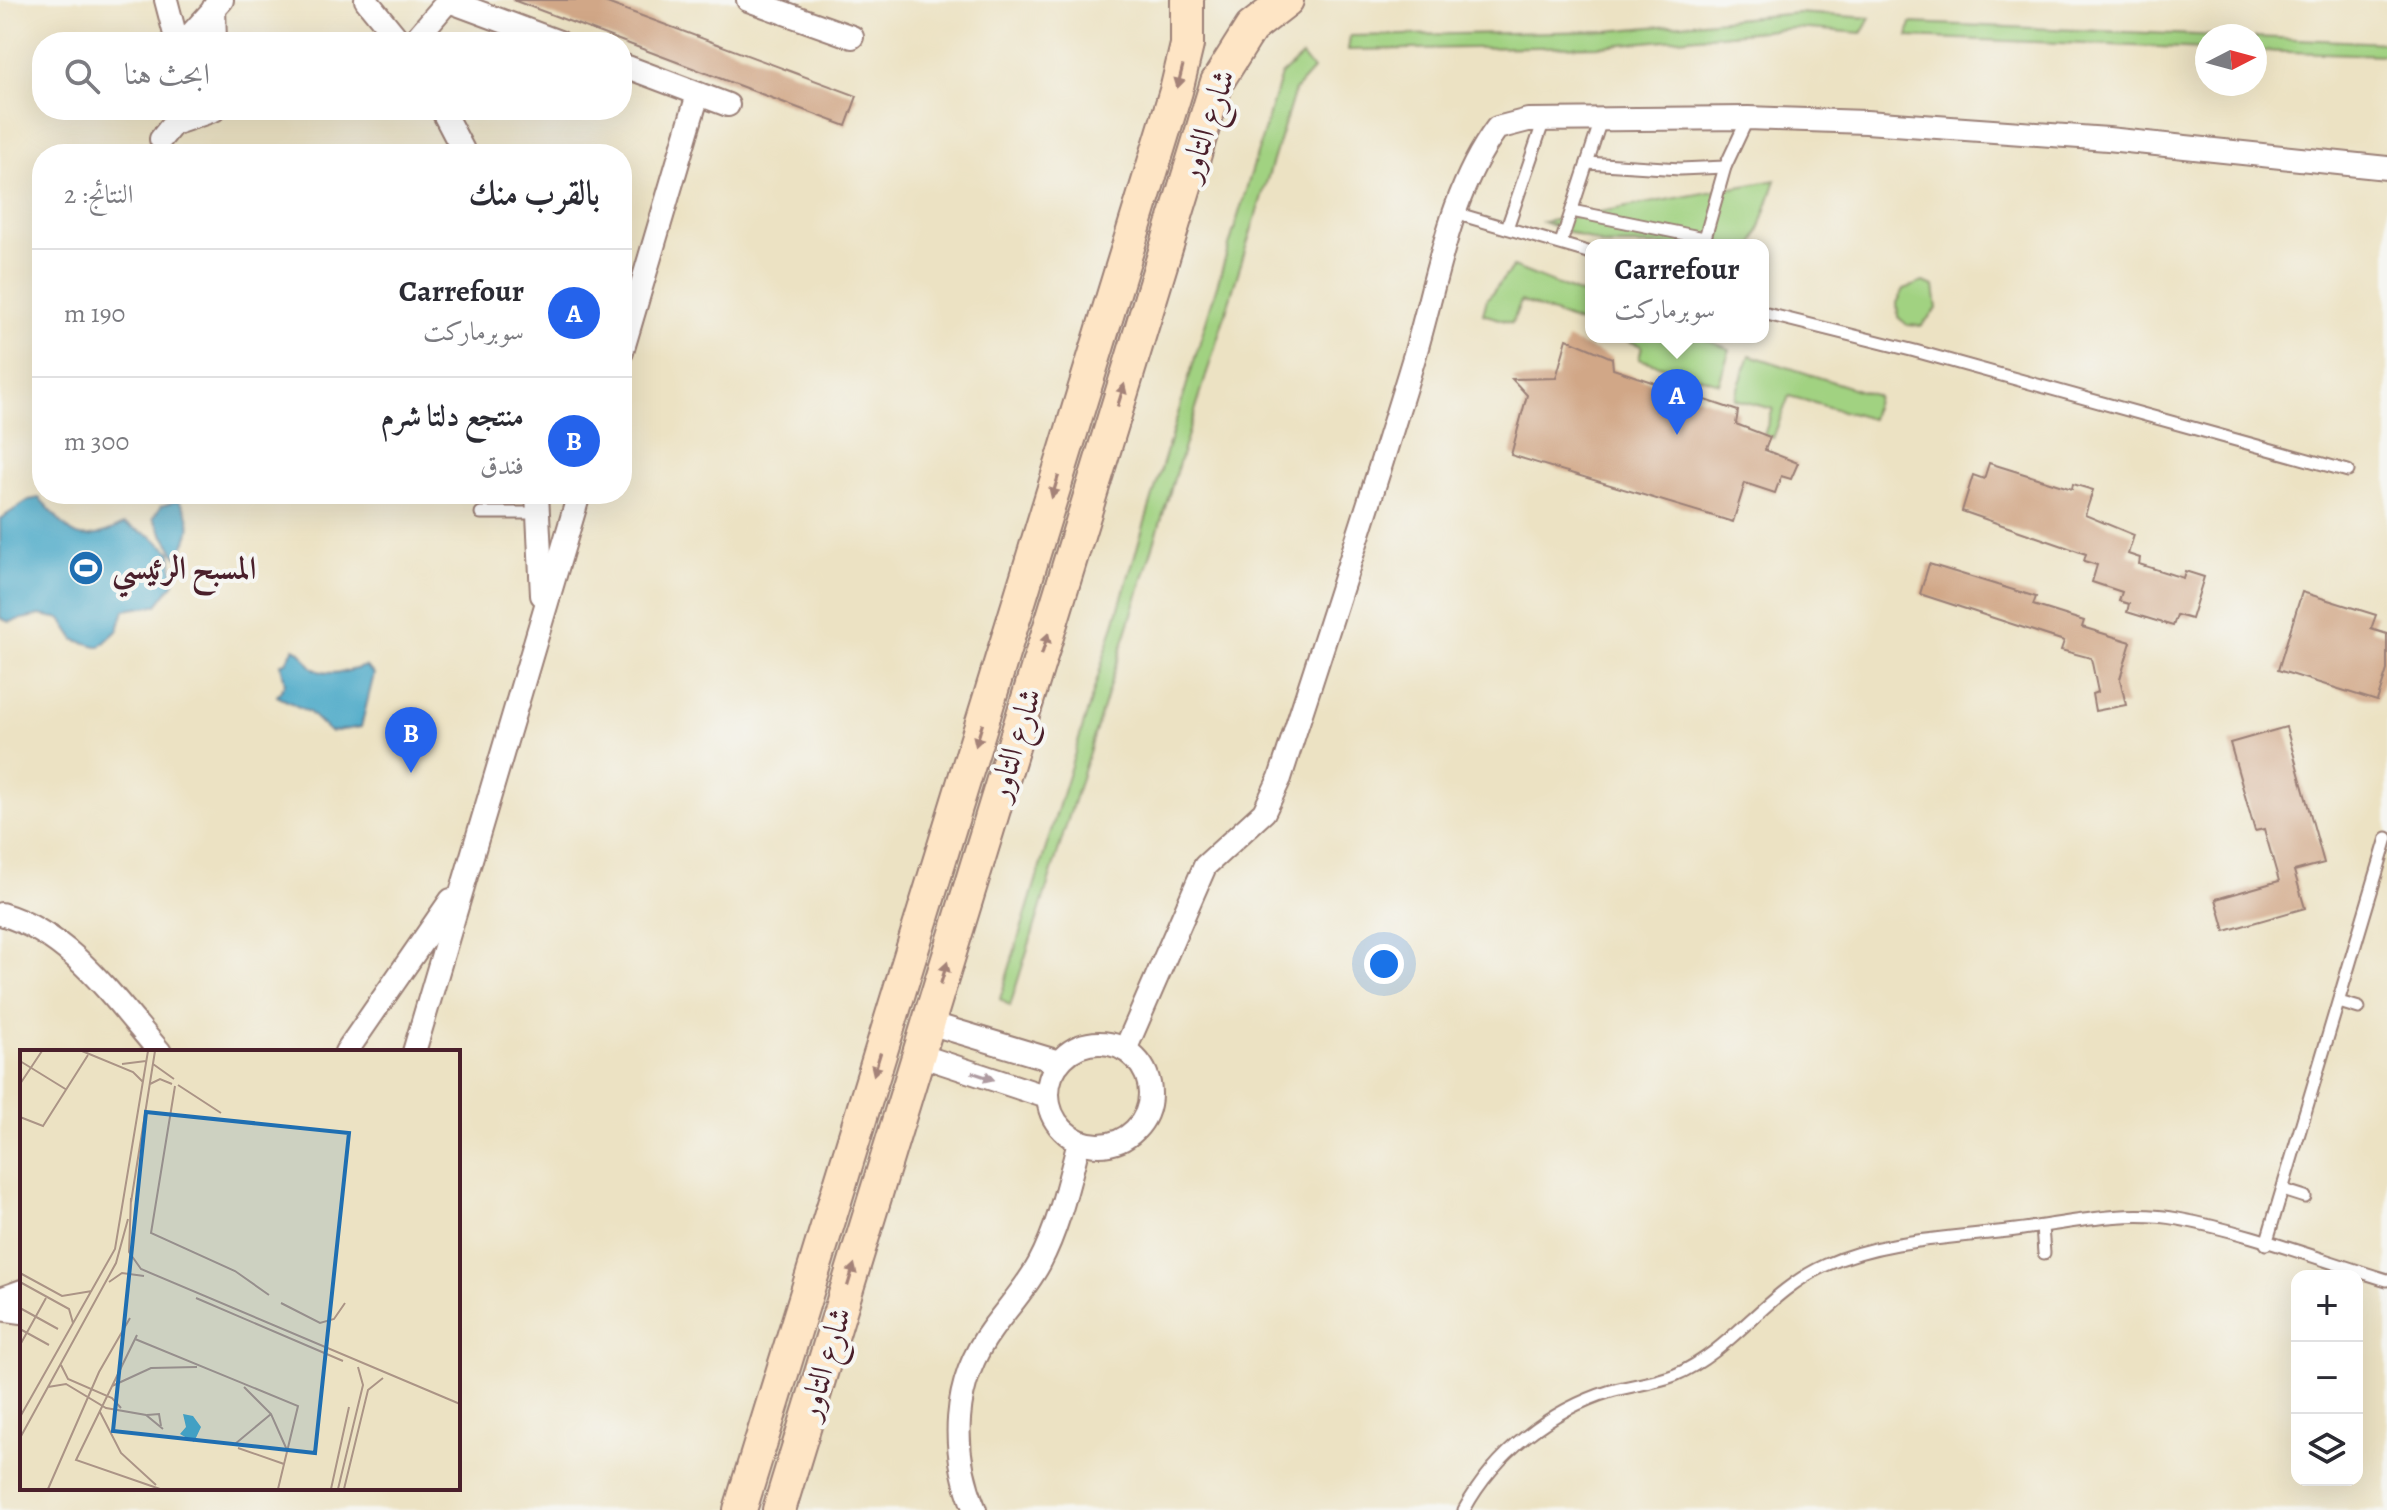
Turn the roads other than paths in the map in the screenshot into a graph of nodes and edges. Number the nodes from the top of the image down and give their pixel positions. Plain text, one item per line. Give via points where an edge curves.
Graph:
1 (166, 0) edge
2 (366, 0) edge
3 (447, 0) edge
4 (748, 0) edge
5 (1187, 0) edge
6 (1287, 0) edge
7 (218, 4) edge
8 (174, 32) edge
9 (193, 32) edge
10 (216, 32) edge
11 (392, 32) edge
12 (421, 32) edge
13 (532, 32) edge
14 (852, 37) dead end
15 (632, 69) edge
16 (698, 94) junction
17 (728, 105) dead end
18 (1748, 118) junction
19 (165, 120) edge
20 (181, 120) edge
21 (447, 120) edge
22 (1544, 120) junction
23 (1601, 120) junction
24 (1165, 129) junction
25 (1199, 140) junction
26 (161, 144) edge
27 (162, 144) edge
28 (460, 144) edge
29 (1587, 163) junction
30 (1725, 167) junction
31 (2387, 168) edge
32 (1572, 211) junction
33 (1455, 213) junction
34 (1507, 228) junction
35 (1694, 239) edge
36 (1704, 239) edge
37 (1561, 243) junction
38 (1585, 251) edge
39 (1769, 314) edge
40 (632, 318) edge
41 (2348, 471) dead end
42 (538, 504) edge
43 (576, 504) edge
44 (481, 513) dead end
45 (543, 612) junction
46 (2387, 838) edge
47 (465, 878) junction
48 (0, 906) edge
49 (0, 916) edge
50 (2339, 1002) junction
51 (2359, 1008) dead end
52 (929, 1023) junction
53 (158, 1050) edge
54 (347, 1050) edge
55 (415, 1050) edge
56 (1125, 1050) junction
57 (919, 1055) junction
58 (1059, 1062) junction
59 (1047, 1097) junction
60 (1079, 1142) junction
61 (2283, 1190) junction
62 (2305, 1197) dead end
63 (2042, 1227) junction
64 (2266, 1244) junction
65 (2044, 1253) dead end
66 (2333, 1270) edge
67 (2363, 1276) edge
68 (2387, 1280) edge
69 (20, 1292) edge
70 (0, 1299) edge
71 (0, 1309) edge
72 (20, 1312) edge
73 (793, 1339) junction
74 (827, 1352) junction
75 (740, 1510) edge
76 (779, 1510) edge
77 (975, 1510) edge
78 (1464, 1510) edge

1 - 8 street
2 - 11 street
3 - 12 street
3 - 13 street
4 - 14 street
5 -> 24 main road, شارع التاور via 1183,68
6 - 25 main road, شارع التاور via 1251,28 1226,62
7 - 9 street
7 - 10 street
15 - 16 street
16 - 17 street
16 - 40 street
18 - 23 street
18 - 30 lane
18 - 31 street via 2073,135
19 - 26 street
20 - 27 street
21 - 28 street
22 - 23 street
22 - 33 street via 1497,128 1474,164
22 - 34 lane
23 - 29 lane
24 - 25 main road
24 -> 73 main road, شارع التاور
52 -> 25 main road, شارع التاور
29 - 30 lane
29 - 32 lane
30 - 36 lane
32 - 35 lane
32 - 37 lane
33 - 34 lane
33 - 56 street via 1280,778 1264,812 1205,866
34 - 37 lane
37 - 38 lane
39 - 41 lane
42 - 44 lane
42 - 45 street
43 - 45 street
45 - 47 street
46 - 50 lane
47 - 54 street
47 - 55 street
48 - 49 street
49 - 53 street via 42,929 73,952
50 - 51 lane
50 - 61 lane
52 - 57 main road, شارع التاور
52 - 58 street
56 - 58 street via 1095,1043 1069,1052
56 - 60 street via 1138,1061 1150,1093 1148,1110 1128,1137 1112,1144
57 -> 59 street
74 -> 57 main road, شارع التاور
58 - 59 street
59 - 60 street via 1057,1124
60 - 77 street via 1050,1241 1023,1290 982,1344 966,1380 958,1447
61 - 62 lane
61 - 64 lane
63 - 64 lane via 2158,1216
63 - 65 lane
63 - 78 lane via 1892,1245 1826,1265 1783,1289 1693,1366 1585,1401 1539,1427 1500,1461
64 - 66 lane
67 - 68 lane
69 - 70 street
71 - 72 street
73 - 74 main road
73 - 75 main road, شارع التاور
74 - 76 main road, شارع التاور

